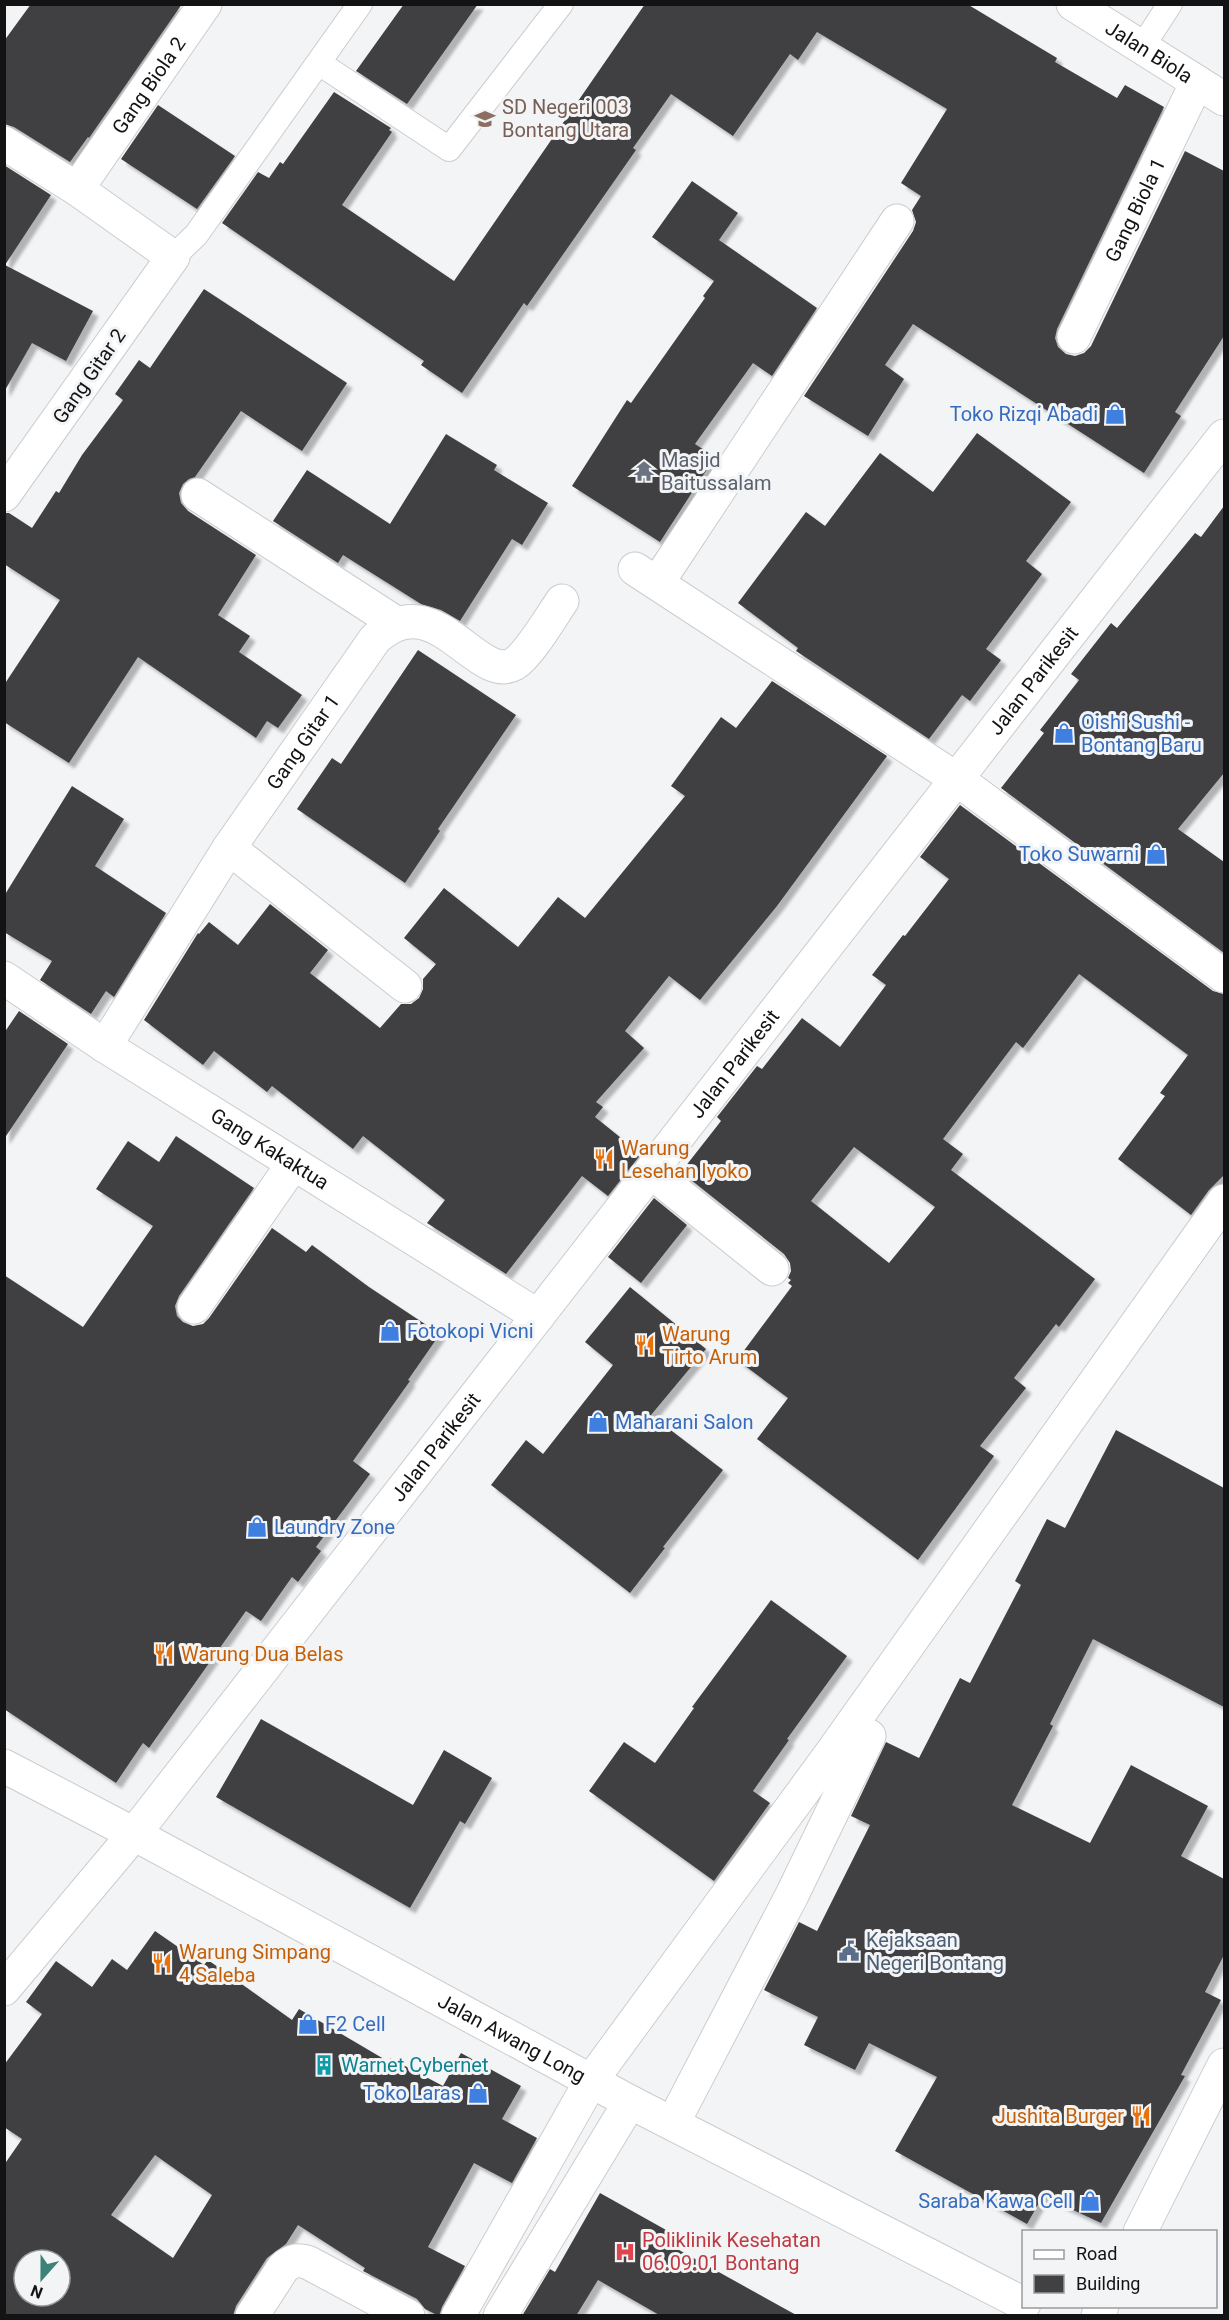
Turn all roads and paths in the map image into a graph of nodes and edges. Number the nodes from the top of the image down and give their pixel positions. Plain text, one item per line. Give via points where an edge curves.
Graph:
1 (205, 4) edge
2 (360, 4) edge
3 (561, 4) edge
4 (1073, 4) edge
5 (1170, 4) edge
6 (1142, 47) junction
7 (319, 63) junction
8 (1211, 91) edge
9 (4, 143) edge
10 (84, 179) junction
11 (897, 221) dead end
12 (181, 249) junction
13 (1074, 337) dead end
14 (1224, 436) edge
15 (4, 495) edge
16 (198, 495) dead end
17 (562, 602) dead end
18 (396, 623) junction
19 (958, 780) junction
20 (228, 848) junction
21 (1224, 976) edge
22 (4, 978) edge
23 (405, 986) dead end
24 (105, 1046) junction
25 (294, 1164) junction
26 (651, 1172) junction
27 (1224, 1201) edge
28 (772, 1269) dead end
29 (194, 1307) dead end
30 (538, 1316) junction
31 (869, 1736) dead end
32 (4, 1766) edge
33 (134, 1834) junction
34 (4, 1989) edge
35 (1224, 2065) edge
36 (591, 2081) junction
37 (630, 2102) junction
38 (673, 2123) junction
39 (1141, 2230) edge
40 (1022, 2303) edge
41 (1031, 2308) edge
42 (252, 2316) edge
43 (408, 2316) edge
44 (458, 2316) edge
45 (500, 2316) edge
46 (1047, 2316) edge

1 - 10 street, Gang Biola 2
2 - 7 lane
3 - 7 lane via 449,149
4 - 6 street, Jalan Biola
5 - 6 lane
6 - 8 street, Jalan Biola
7 - 12 lane
8 - 13 street, Gang Biola 1
9 - 10 street
10 - 12 street
11 - 19 street via 647,575
12 - 15 street, Gang Gitar 2
14 - 19 street, Jalan Parikesit
16 - 18 street
17 - 18 street via 525,654 505,668 493,665 436,627 408,621
18 - 20 street, Gang Gitar 1 via 375,639
19 - 21 street
19 - 26 street, Jalan Parikesit
20 - 23 street
20 - 24 street, Gang Gitar 1
22 - 24 street, Gang Kakaktua
24 - 25 street, Gang Kakaktua
25 - 29 street
25 - 30 street, Gang Kakaktua
26 - 28 street
26 - 30 street, Jalan Parikesit
27 - 36 street via 830,1755
30 - 33 street, Jalan Parikesit
31 - 38 street via 792,1895
32 - 33 street, Jalan Awang Long
33 - 34 street, Jalan Parikesit
33 - 36 street, Jalan Awang Long
35 - 39 street
36 - 37 street, Jalan Awang Long
36 - 44 street
37 - 38 street, Jalan Awang Long
37 - 45 street
38 - 40 street, Jalan Awang Long
41 - 46 street
42 - 43 street via 283,2268 299,2260

